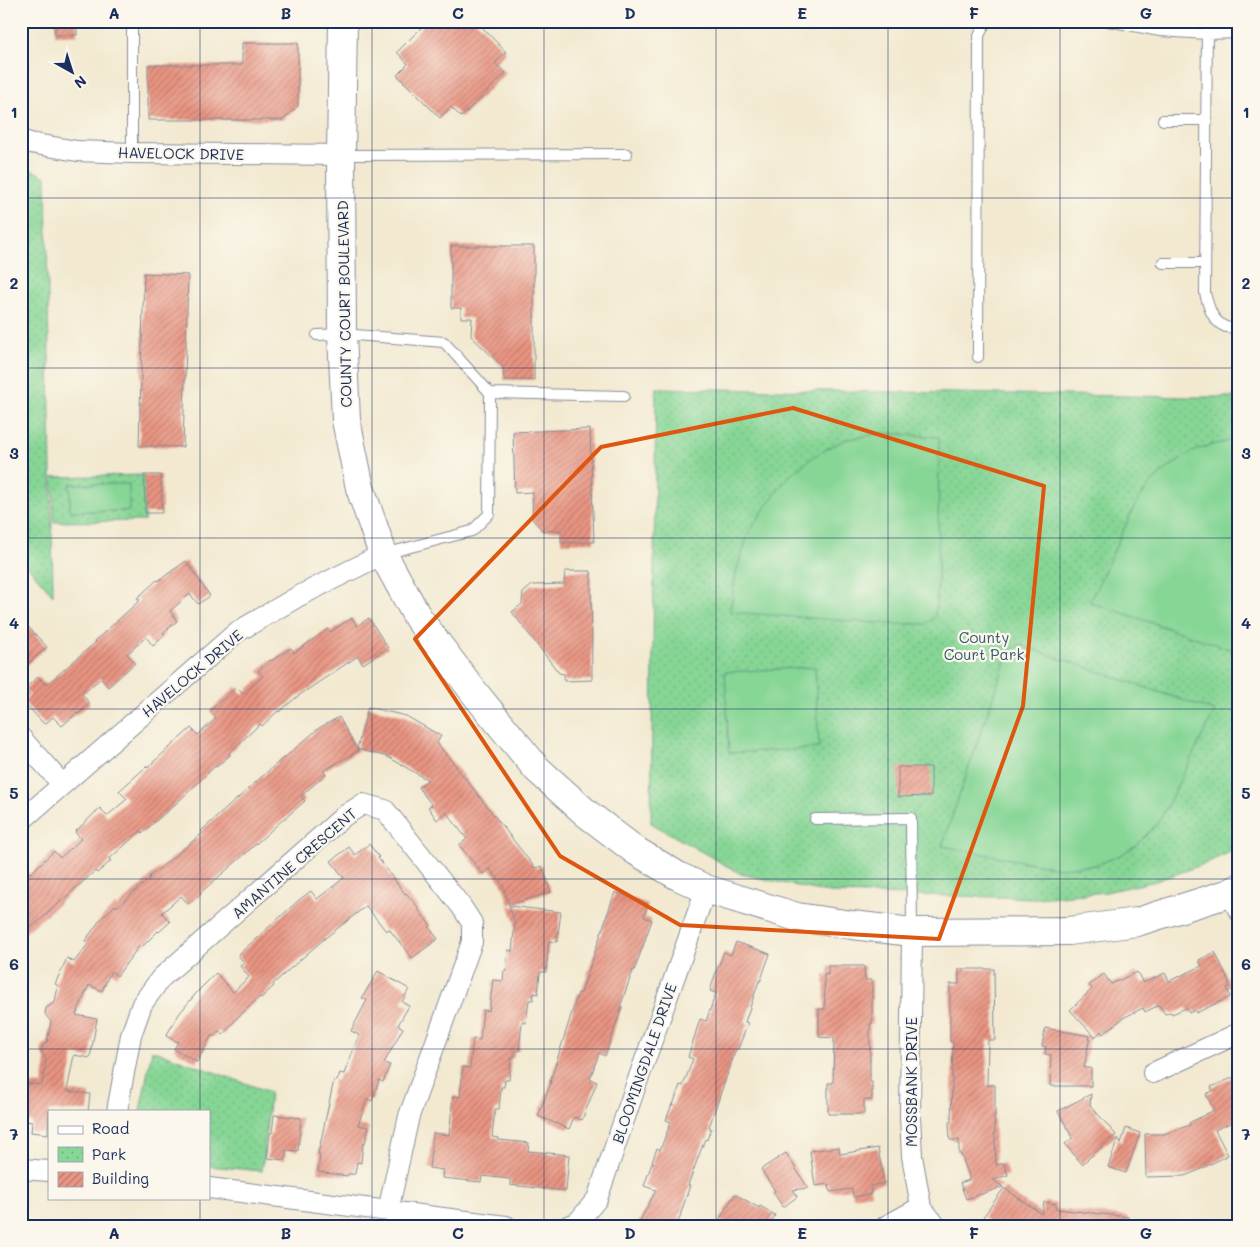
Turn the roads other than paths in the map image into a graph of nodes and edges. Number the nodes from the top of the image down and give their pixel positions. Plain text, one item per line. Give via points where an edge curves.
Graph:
1 (132, 21) edge
2 (343, 21) edge
3 (986, 21) edge
4 (1108, 21) edge
5 (1207, 21) edge
6 (1239, 33) edge
7 (1207, 34) junction
8 (1164, 120) dead end
9 (1206, 120) junction
10 (21, 140) edge
11 (132, 153) junction
12 (627, 154) dead end
13 (341, 155) junction
14 (1162, 263) dead end
15 (1205, 263) junction
16 (1239, 328) edge
17 (330, 334) junction
18 (978, 357) dead end
19 (490, 393) junction
20 (624, 396) dead end
21 (383, 554) junction
22 (21, 738) edge
23 (62, 784) junction
24 (815, 819) dead end
25 (21, 821) edge
26 (706, 889) junction
27 (1236, 897) edge
28 (912, 932) junction
29 (1239, 1033) edge
30 (1153, 1073) dead end
31 (117, 1110) edge
32 (21, 1169) edge
33 (48, 1171) edge
34 (210, 1188) edge
35 (921, 1207) junction
36 (388, 1211) junction
37 (506, 1226) edge
38 (568, 1226) edge
39 (886, 1226) edge
40 (936, 1226) edge

1 - 11 lane
2 - 13 street, COUNTY COURT BOULEVARD
3 - 18 lane via 979,36
4 - 7 lane via 1160,31
5 - 7 lane
6 - 7 lane
7 - 9 lane
8 - 9 lane
9 - 15 lane
10 - 11 street, HAVELOCK DRIVE via 77,151
11 - 13 street, HAVELOCK DRIVE
12 - 13 lane
13 - 17 street, COUNTY COURT BOULEVARD
14 - 15 lane
15 - 16 lane via 1205,293 1209,309 1224,326
17 - 19 lane via 444,342
17 - 21 street, COUNTY COURT BOULEVARD via 360,488
19 - 20 lane
19 - 21 lane via 489,514 472,531
21 - 23 street, HAVELOCK DRIVE via 299,596 237,632
21 - 26 street, COUNTY COURT BOULEVARD via 418,618 538,769 586,813 636,851
22 - 23 street
23 - 25 street, HAVELOCK DRIVE
24 - 28 lane via 911,818
26 - 28 street, COUNTY COURT BOULEVARD via 797,917
26 - 38 street, BLOOMINGDALE DRIVE via 598,1199 577,1223
27 - 28 street, COUNTY COURT BOULEVARD via 1136,922 1069,932
28 - 35 street, MOSSBANK DRIVE via 910,1116 912,1156
29 - 30 street
31 - 36 street, AMANTINE CRESCENT via 131,1035 142,1004 161,978 344,816 363,804 385,810 472,923 472,942 409,1116
32 - 33 street
34 - 36 street
35 - 39 street
35 - 40 street, MOSSBANK DRIVE
36 - 37 street

